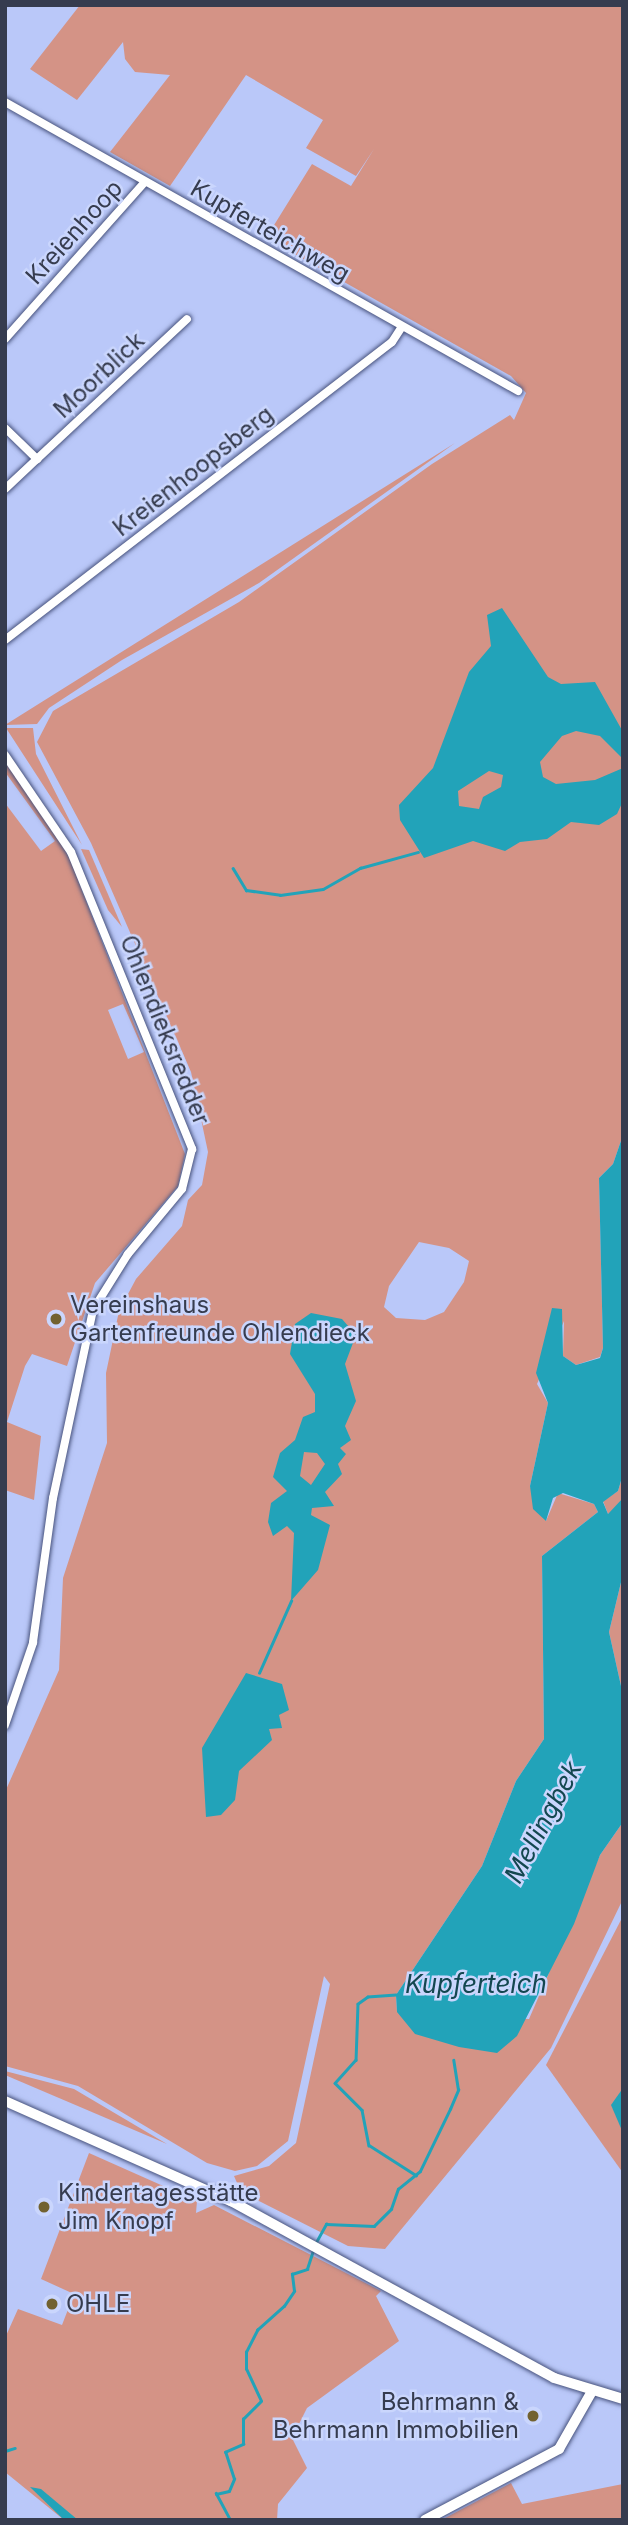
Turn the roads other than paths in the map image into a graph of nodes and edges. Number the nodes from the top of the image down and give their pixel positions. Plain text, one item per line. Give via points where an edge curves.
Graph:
1 (5, 102) edge
2 (145, 182) junction
3 (187, 319) dead end
4 (401, 328) junction
5 (5, 339) edge
6 (518, 391) dead end
7 (5, 428) edge
8 (37, 459) junction
9 (5, 489) edge
10 (5, 640) edge
11 (5, 755) edge
12 (5, 1725) edge
13 (5, 2101) edge
14 (591, 2393) junction
15 (623, 2399) edge
16 (425, 2520) edge

1 - 2 street, Kupferteichweg
2 - 4 street, Kupferteichweg
2 - 5 street, Kreienhoop
3 - 8 street, Moorblick
4 - 6 street, Kupferteichweg
4 - 10 street, Kreienhoopsberg via 392,342
7 - 8 street
8 - 9 street, Moorblick
11 - 12 street, Ohlendieksredder via 74,859 192,1149 182,1189 128,1254 93,1310 53,1498 33,1643
13 - 14 main road via 144,2159
14 - 15 main road
14 - 16 main road via 559,2449

